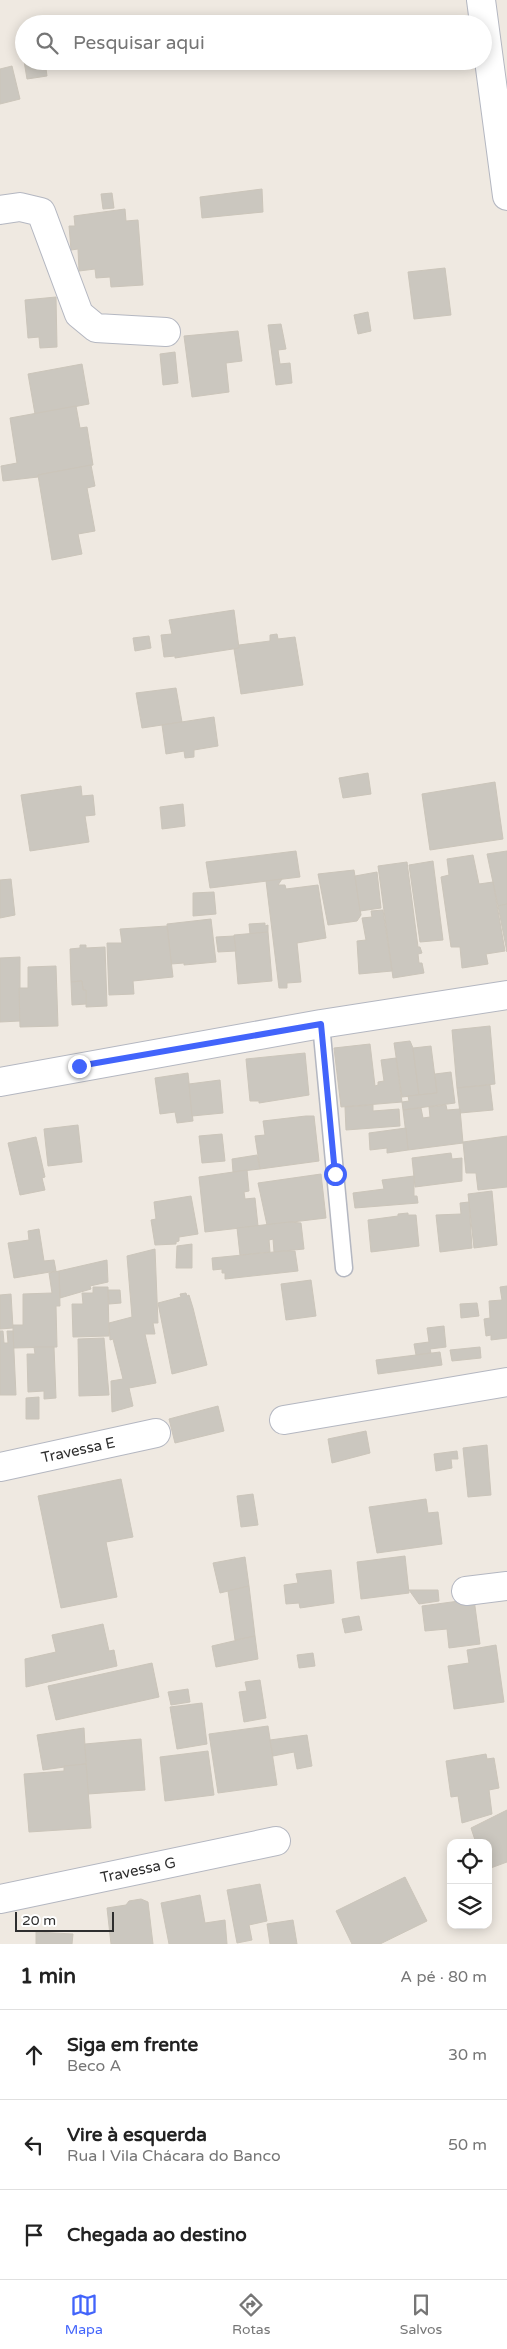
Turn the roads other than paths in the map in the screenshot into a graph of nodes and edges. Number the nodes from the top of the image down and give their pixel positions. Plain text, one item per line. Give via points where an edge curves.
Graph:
1 (481, 0) edge
2 (483, 15) edge
3 (490, 70) edge
4 (507, 196) edge
5 (0, 210) edge
6 (166, 332) dead end
7 (507, 995) edge
8 (321, 1024) junction
9 (0, 1082) edge
10 (344, 1268) dead end
11 (507, 1382) edge
12 (284, 1420) dead end
13 (156, 1433) dead end
14 (0, 1467) edge
15 (507, 1586) edge
16 (466, 1591) dead end
17 (276, 1840) dead end
18 (0, 1899) edge

1 - 2 street
3 - 4 street
5 - 6 street via 20,207 42,212 79,314 96,328
7 - 8 street
8 - 9 street
8 - 10 lane
11 - 12 street
13 - 14 street, Travessa E
15 - 16 street
17 - 18 street, Travessa G

